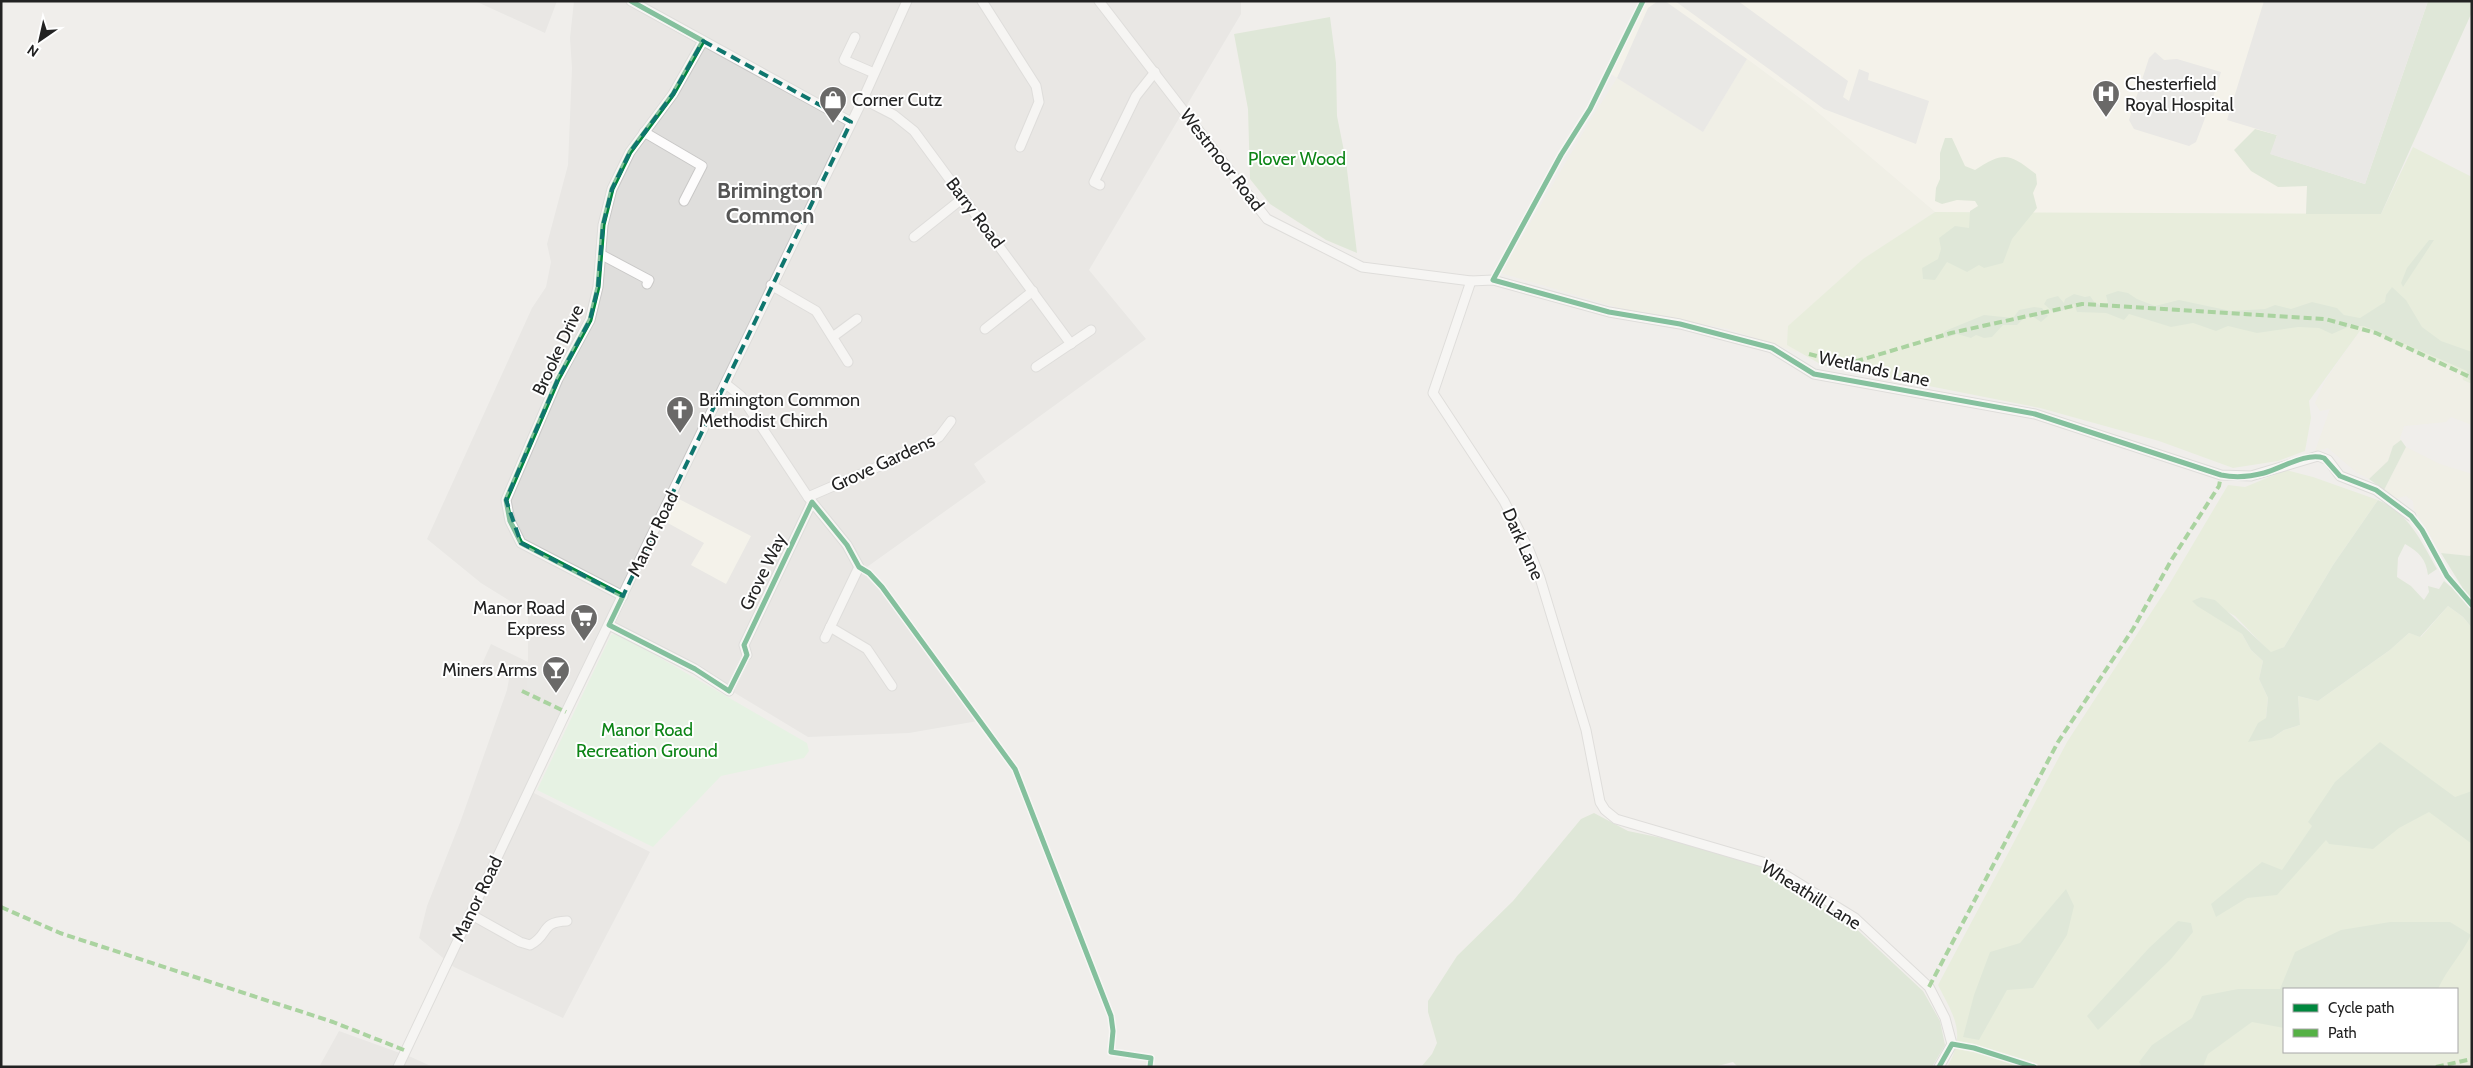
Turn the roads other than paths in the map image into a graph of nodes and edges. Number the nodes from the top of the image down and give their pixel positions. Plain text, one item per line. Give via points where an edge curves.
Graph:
1 (631, 1) edge
2 (907, 1) edge
3 (982, 1) edge
4 (1099, 1) edge
5 (855, 37) dead end
6 (702, 41) junction
7 (1155, 72) junction
8 (874, 73) junction
9 (863, 99) junction
10 (851, 122) junction
11 (644, 132) junction
12 (1020, 148) dead end
13 (1100, 185) dead end
14 (963, 198) junction
15 (684, 201) dead end
16 (914, 237) dead end
17 (602, 254) junction
18 (1472, 281) junction
19 (647, 284) dead end
20 (771, 285) junction
21 (1033, 292) junction
22 (857, 319) dead end
23 (985, 329) dead end
24 (1091, 330) dead end
25 (834, 336) junction
26 (1071, 344) junction
27 (848, 362) dead end
28 (1036, 367) dead end
29 (726, 384) junction
30 (951, 421) dead end
31 (810, 500) junction
32 (2411, 516) dead end
33 (623, 596) junction
34 (609, 625) junction
35 (830, 627) junction
36 (825, 638) dead end
37 (747, 655) dead end
38 (892, 686) dead end
39 (729, 691) dead end
40 (1616, 819) joint
41 (470, 914) junction
42 (567, 921) dead end
43 (398, 1067) edge
44 (1939, 1067) edge

1 - 6 street
2 - 8 street, Manor Road
3 - 12 street via 1036,86 1039,102
4 - 7 street, Westmoor Road
5 - 8 street via 844,60
6 - 10 street
6 - 11 street, Brooke Drive via 674,94
7 - 13 street via 1132,104 1094,182
7 - 18 street, Westmoor Road via 1267,219 1362,267
8 - 9 street, Manor Road
9 - 10 street, Manor Road
9 - 14 street, Barry Road via 914,130
10 - 20 street, Manor Road
11 - 15 street via 702,166
11 - 17 street, Brooke Drive via 630,152 612,190 603,225
14 - 16 street
14 - 21 street, Barry Road
17 - 19 street via 649,280
17 - 33 street, Brooke Drive via 590,320 558,379 506,500 510,521 522,543
18 - 32 street, Wetlands Lane via 1493,280 1609,312 1680,324 1772,348 1814,374 2035,414 2221,475 2251,476 2318,456 2328,460 2340,476 2376,490
18 - 40 street, Dark Lane via 1434,393 1504,501 1529,550 1586,730 1600,802
20 - 25 street via 809,305
20 - 29 street, Manor Road
21 - 23 street
21 - 26 street, Barry Road
22 - 25 street
24 - 26 street
25 - 27 street
26 - 28 street
29 - 31 street via 741,396
29 - 33 street, Manor Road
30 - 31 street, Grove Gardens via 939,437 921,448
31 - 35 street via 847,545 859,567
31 - 37 street, Grove Way via 744,645
33 - 34 street, Manor Road
34 - 39 street via 695,669
34 - 41 street, Manor Road
35 - 36 street
35 - 38 street via 867,649
40 - 44 street, Wheathill Lane via 1766,863 1855,918 1928,988 1945,1018 1952,1044
41 - 42 street via 530,945 538,940 547,926
41 - 43 street, Manor Road

